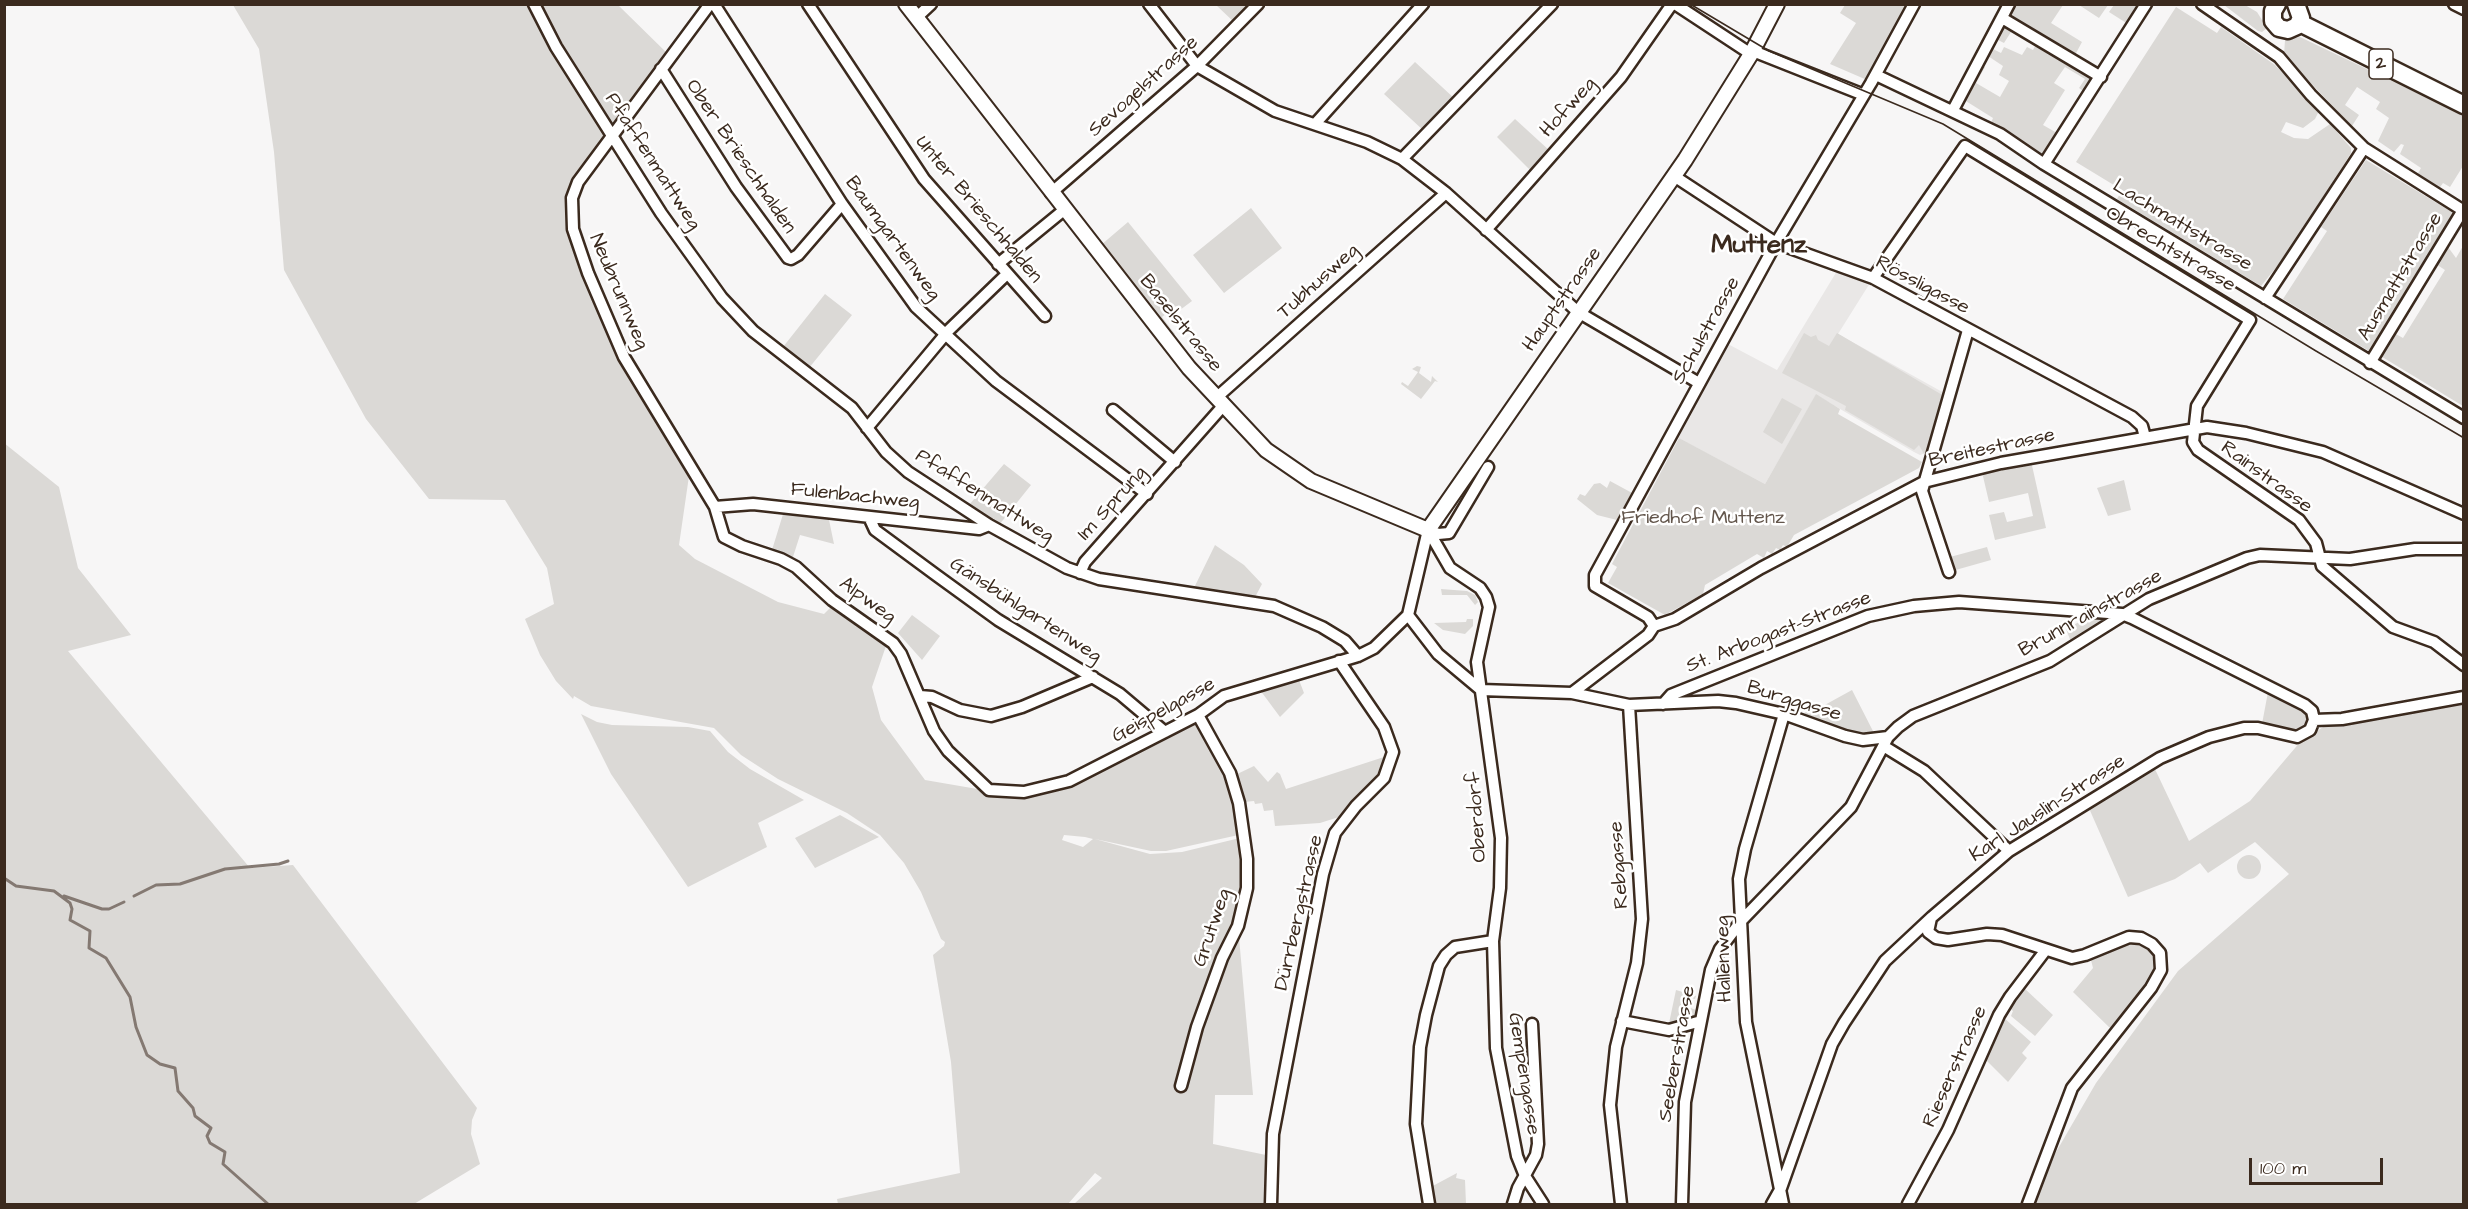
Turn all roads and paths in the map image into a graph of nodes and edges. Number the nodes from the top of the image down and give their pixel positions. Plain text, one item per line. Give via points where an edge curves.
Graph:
1 (534, 4) edge
2 (712, 4) edge
3 (808, 4) edge
4 (906, 4) edge
5 (931, 4) edge
6 (1149, 4) edge
7 (1258, 4) edge
8 (1423, 4) edge
9 (1552, 4) edge
10 (1674, 4) edge
11 (1777, 4) edge
12 (1914, 4) edge
13 (2009, 4) edge
14 (2146, 4) edge
15 (2202, 4) edge
16 (2296, 4) edge
17 (2454, 4) edge
18 (2271, 7) edge
19 (2463, 9) edge
20 (916, 18) junction
21 (2002, 18) junction
22 (2300, 22) junction
23 (2280, 28) junction
24 (2266, 46) junction
25 (1752, 53) junction
26 (1197, 66) junction
27 (661, 69) junction
28 (1876, 75) junction
29 (2101, 76) junction
30 (1864, 95) junction
31 (2463, 105) edge
32 (1953, 110) junction
33 (1315, 124) junction
34 (612, 135) junction
35 (2364, 148) junction
36 (1402, 159) junction
37 (2044, 164) junction
38 (1674, 177) junction
39 (1051, 193) junction
40 (1446, 193) junction
41 (842, 204) junction
42 (1064, 210) junction
43 (2463, 210) edge
44 (1486, 230) junction
45 (1776, 243) junction
46 (998, 264) junction
47 (1007, 274) junction
48 (1873, 278) junction
49 (2265, 298) junction
50 (1578, 312) junction
51 (1045, 316) dead end
52 (1968, 330) junction
53 (946, 336) junction
54 (2370, 363) junction
55 (1700, 383) junction
56 (1219, 402) junction
57 (1113, 410) dead end
58 (2463, 418) edge
59 (867, 428) junction
60 (2193, 429) junction
61 (2145, 437) junction
62 (1175, 462) junction
63 (1488, 467) dead end
64 (1924, 482) junction
65 (1147, 494) junction
66 (715, 507) junction
67 (2463, 513) edge
68 (869, 517) junction
69 (989, 525) junction
70 (1428, 530) junction
71 (2463, 549) edge
72 (2318, 558) junction
73 (1949, 572) dead end
74 (1080, 573) junction
75 (2122, 614) junction
76 (1408, 615) junction
77 (1654, 626) junction
78 (1358, 656) junction
79 (1339, 661) junction
80 (1477, 662) junction
81 (2463, 665) edge
82 (1457, 671) junction
83 (1093, 677) junction
84 (1481, 690) junction
85 (1572, 693) junction
86 (920, 696) junction
87 (2463, 697) edge
88 (1629, 705) junction
89 (1663, 705) junction
90 (1784, 714) junction
91 (1198, 715) junction
92 (2314, 720) junction
93 (1165, 732) junction
94 (1887, 742) junction
95 (989, 790) joint
96 (2009, 851) junction
97 (1932, 917) junction
98 (1742, 920) junction
99 (1493, 941) junction
100 (2045, 951) junction
101 (1623, 1021) junction
102 (1701, 1021) junction
103 (1532, 1024) dead end
104 (2100, 1054) junction
105 (2109, 1062) dead end
106 (1181, 1086) dead end
107 (1525, 1176) junction
108 (1781, 1188) junction
109 (1271, 1204) edge
110 (1429, 1204) edge
111 (1513, 1204) edge
112 (1543, 1204) edge
113 (1621, 1204) edge
114 (1682, 1204) edge
115 (1772, 1204) edge
116 (1783, 1204) edge
117 (1908, 1204) edge
118 (2028, 1204) edge

1 - 34 street, Pfaffenmattweg via 556,47
2 - 27 street, Neubrunnweg
2 - 41 street, Baumgartenweg
3 - 46 street, Unter Brieschhalden via 924,179
4 - 20 street, Baselstrasse
5 - 20 street
6 - 26 street
7 - 26 street, Sevogelstrasse
8 - 33 street
9 - 36 street
10 - 25 street
10 - 44 street, Hofweg via 1622,77
11 - 25 street, Hauptstrasse
12 - 28 street, Schulstrasse
13 - 21 street
14 - 29 street
15 - 24 street
16 - 22 main road
17 - 19 street
18 - 23 main road via 2273,21
20 - 39 street, Baselstrasse
21 - 29 street
21 - 32 street
22 - 23 main road via 2293,29
22 - 31 main road, 2
23 - 24 street
24 - 35 street
25 - 30 street
25 - 38 street, Hauptstrasse
26 - 33 street via 1275,111
26 - 39 street, Sevogelstrasse
27 - 34 street, Neubrunnweg
27 - 41 street, Ober Brieschhalden via 736,187 788,258 798,255
28 - 30 street, Schulstrasse
28 - 32 street, Lachmattstrasse
29 - 37 street
30 - 45 street, Schulstrasse
32 - 37 street, Lachmattstrasse via 2000,134
33 - 36 street
34 - 59 street, Pfaffenmattweg via 661,213 728,304 753,331 852,408
34 - 66 street, Neubrunnweg via 574,189 573,229 624,357
35 - 43 street
35 - 49 street
36 - 40 street
37 - 49 street, Lachmattstrasse
38 - 45 street, Rössligasse
38 - 50 street, Hauptstrasse
39 - 42 street, Baselstrasse
40 - 44 street
40 - 56 street, Tubhusweg
41 - 53 street, Baumgartenweg via 916,307
42 - 46 street
42 - 56 street, Baselstrasse
43 - 54 street, Ausmattstrasse
44 - 50 street
45 - 48 street, Rössligasse
45 - 55 street, Schulstrasse
46 - 47 street, Unter Brieschhalden
47 - 51 street, Unter Brieschhalden
47 - 53 street
48 - 52 street, Rössligasse
48 - 60 street, Obrechtstrasse via 1965,146 2250,321 2197,406
49 - 54 street, Lachmattstrasse
50 - 55 street
50 - 70 street, Hauptstrasse
52 - 61 street, Rössligasse via 2132,417 2142,426
52 - 64 street
53 - 59 street
53 - 65 street, Baumgartenweg via 996,381
54 - 58 street, Lachmattstrasse
55 - 77 street, Schulstrasse via 1595,575 1595,586 1648,617
56 - 62 street, Im Sprung
56 - 70 street, Baselstrasse via 1266,450 1301,476
57 - 62 street, Im Sprung
59 - 69 street, Pfaffenmattweg via 908,472
60 - 61 street, Breitestrasse
60 - 67 street, Breitestrasse via 2207,427 2246,433 2323,452
60 - 72 street, Rainstrasse via 2193,442 2198,450 2299,520 2316,543
61 - 64 street, Breitestrasse via 2001,463
62 - 65 street, Im Sprung
63 - 70 street via 1449,533
64 - 73 street via 1922,491
64 - 77 street, Breitestrasse via 1761,568 1675,619
65 - 74 street, Im Sprung via 1085,562
66 - 68 street, Fulenbachweg via 753,504
66 - 86 street, Alpweg via 724,537 796,567 832,600 893,643
68 - 69 street, Fulenbachweg via 979,529
68 - 83 street, Gänsbühlgartenweg via 874,530 998,620
69 - 74 street, Pfaffenmattweg
70 - 76 street
70 - 80 street via 1450,568 1486,597 1488,616
71 - 72 street, Brunnrainstrasse via 2415,549 2367,558
72 - 75 street, Brunnrainstrasse via 2247,558
72 - 81 street, Rainstrasse via 2334,579 2393,627 2434,642
74 - 78 street, Pfaffenmattweg via 1274,606 1334,634 1354,648
75 - 89 street, St. Arbogast-Strasse via 1959,602 1890,610 1820,633 1671,695
75 - 92 street, St. Arbogast-Strasse via 2305,705
75 - 94 street, Brunnrainstrasse via 2050,661 1913,716
76 - 78 street via 1385,639
76 - 82 street via 1438,654
77 - 85 street, Breitestrasse via 1648,635
78 - 79 street, Geispelgasse
79 - 91 street, Geispelgasse via 1224,696
79 - 109 street, Dürrbergstrasse via 1384,727 1393,752 1384,778 1335,833 1323,874 1273,1134
80 - 82 street via 1468,670
80 - 84 street, Oberdorf
82 - 84 street
83 - 86 street via 991,716
83 - 93 street, Gänsbühlgartenweg
84 - 85 street, Burggasse
84 - 99 street, Oberdorf via 1501,838
85 - 88 street, Burggasse
86 - 95 street, Alpweg via 934,731 948,751
87 - 92 street
88 - 89 street, Burggasse
88 - 101 street, Rebgasse via 1642,919 1637,963
89 - 90 street, Burggasse via 1718,701 1760,706
90 - 94 street, Burggasse via 1845,736
90 - 98 street, Hallenweg via 1741,866
91 - 93 street, Geispelgasse
91 - 106 street, Grutweg via 1230,773 1239,803 1247,888 1238,926 1197,1027
92 - 96 street, Karl Jauslin-Strasse via 2310,730 2297,737 2244,728 2209,737 2160,758
93 - 95 street, Geispelgasse via 1054,786 1024,792
94 - 96 street via 1924,771
94 - 98 street, Seeberstrasse via 1851,807
96 - 97 street, Karl Jauslin-Strasse
97 - 100 street via 1928,932 1936,938 2002,935
97 - 108 street, Karl Jauslin-Strasse via 1885,961 1836,1037
98 - 102 street, Seeberstrasse via 1729,934 1711,970
98 - 108 street, Hallenweg via 1746,1022
99 - 107 street, Gempengasse via 1496,1048 1517,1156
99 - 110 street via 1455,947 1446,955 1439,966 1426,1015 1416,1124
100 - 104 street via 2072,958 2129,937 2152,944 2160,953 2157,978
100 - 117 street, Rieserstrasse via 1999,1015 1948,1131
101 - 102 street via 1669,1030
101 - 113 street, Rebgasse via 1610,1105
102 - 114 street, Seeberstrasse via 1685,1102
103 - 107 street via 1538,1144
104 - 105 street
104 - 118 street via 2072,1088
107 - 111 street
107 - 112 street, Gempengasse
108 - 115 street, Karl Jauslin-Strasse
108 - 116 street, Hallenweg

